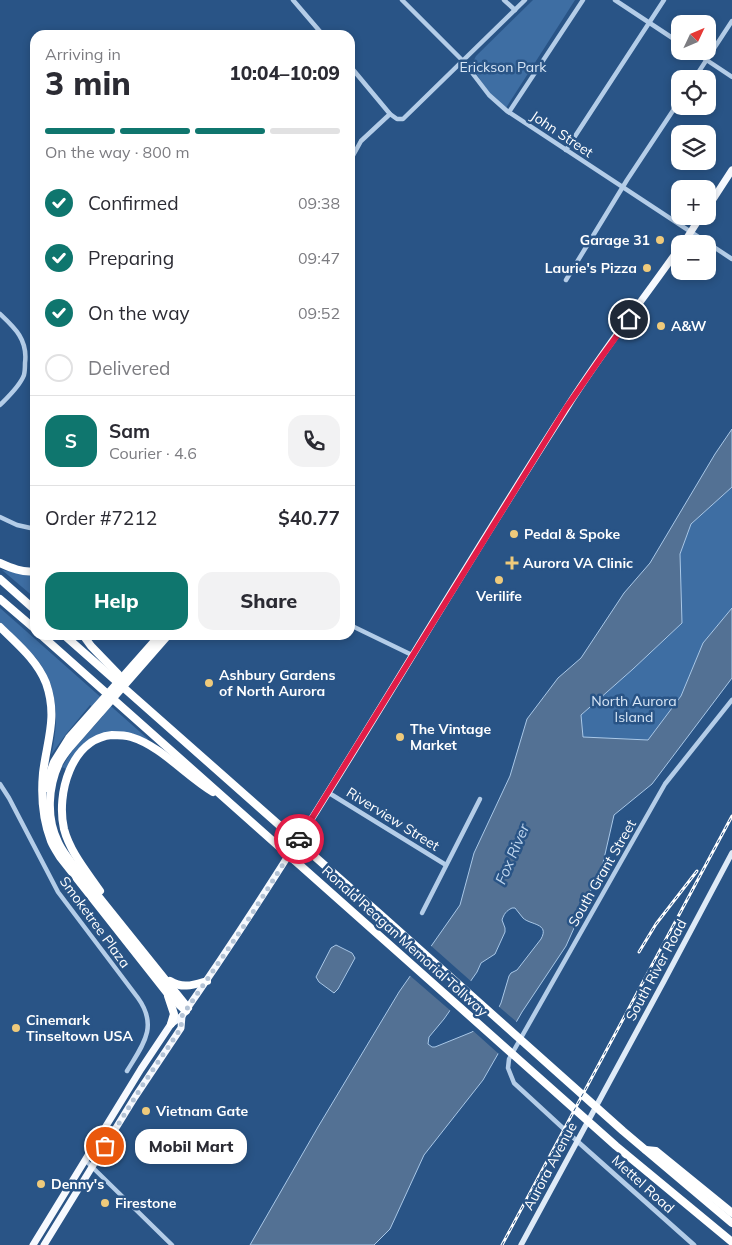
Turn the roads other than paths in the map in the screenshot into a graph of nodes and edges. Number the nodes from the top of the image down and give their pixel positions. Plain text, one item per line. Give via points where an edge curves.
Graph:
1 (294, 0) edge
2 (402, 0) edge
3 (504, 0) edge
4 (525, 0) edge
5 (583, 0) edge
6 (615, 0) edge
7 (664, 0) edge
8 (515, 10) junction
9 (732, 20) edge
10 (650, 22) junction
11 (319, 30) edge
12 (671, 36) edge
13 (716, 45) edge
14 (706, 60) joint
15 (463, 61) junction
16 (700, 70) edge
17 (355, 72) edge
18 (732, 77) edge
19 (509, 112) junction
20 (390, 114) junction
21 (671, 114) edge
22 (566, 150) junction
23 (355, 151) edge
24 (731, 173) edge
25 (623, 188) junction
26 (716, 195) edge
27 (695, 225) edge
28 (690, 232) junction
29 (688, 235) edge
30 (732, 259) edge
31 (671, 260) edge
32 (566, 280) dead end
33 (0, 314) edge
34 (0, 405) edge
35 (0, 517) edge
36 (30, 528) edge
37 (0, 563) edge
38 (30, 572) edge
39 (0, 579) edge
40 (0, 599) edge
41 (30, 606) edge
42 (30, 626) edge
43 (0, 627) edge
44 (355, 627) edge
45 (47, 640) edge
46 (70, 640) edge
47 (87, 640) edge
48 (156, 640) edge
49 (163, 640) edge
50 (412, 655) junction
51 (130, 673) junction
52 (132, 695) junction
53 (732, 700) edge
54 (102, 705) junction
55 (0, 784) edge
56 (329, 792) junction
57 (480, 799) dead end
58 (230, 802) junction
59 (44, 811) junction
60 (732, 853) edge
61 (446, 864) junction
62 (422, 912) dead end
63 (131, 937) junction
64 (166, 979) junction
65 (206, 981) junction
66 (168, 994) junction
67 (186, 1012) junction
68 (170, 1024) junction
69 (127, 1071) dead end
70 (600, 1098) joint
71 (577, 1141) junction
72 (646, 1150) junction
73 (85, 1160) junction
74 (92, 1166) junction
75 (732, 1213) edge
76 (732, 1223) edge
77 (732, 1242) edge
78 (33, 1245) edge
79 (44, 1245) edge
80 (172, 1245) edge
81 (521, 1245) edge
82 (694, 1245) edge

1 - 11 street
2 - 15 street, John Street
3 - 8 street
4 - 8 street
5 - 19 street
6 - 10 street
7 - 10 street
8 - 15 street
9 - 13 street
10 - 12 street
10 - 22 street
14 - 16 street
14 - 18 street
15 - 19 street, John Street via 489,95
15 - 20 street via 406,118 400,120
17 - 20 street
19 - 22 street, John Street
20 - 23 street via 361,141
21 - 25 street
22 - 25 street, John Street
24 - 26 main road
25 - 28 street, John Street
25 - 32 street
27 - 28 main road
28 - 29 main road
28 - 30 street, John Street
31 - 50 main road via 566,408
33 - 34 street via 19,334 26,354 24,375
35 - 36 street
37 - 38 highway
39 - 41 highway
40 - 42 highway
43 - 59 highway via 33,660 51,702 52,724 43,772
44 - 50 street
45 - 58 highway, Ronald Reagan Memorial Tollway
46 - 52 highway, Ronald Reagan Memorial Tollway
47 - 52 highway via 118,674
48 - 51 highway
49 - 51 highway
50 - 56 main road
51 - 54 highway
52 - 72 highway, Ronald Reagan Memorial Tollway
53 - 71 street, South Grant Street via 665,784 509,1059 508,1068 514,1083
54 - 59 highway via 69,738 54,762
54 - 63 highway via 59,763 50,793 50,808 57,841 70,862
55 - 69 street, Smoketree Plaza via 58,892 146,1012 146,1040
56 - 61 street, Riverview Street
56 - 65 main road
57 - 61 street
58 - 63 highway via 177,764 130,736 104,736 77,756 64,786 62,800 68,842
58 - 77 highway, Ronald Reagan Memorial Tollway via 616,1146
59 - 66 highway via 51,842 60,857
60 - 70 main road, South River Road
61 - 62 street
63 - 64 highway
64 - 65 highway via 182,986
64 - 67 highway
65 - 67 main road
66 - 67 highway
66 - 68 highway via 174,1014
67 - 68 main road
67 - 74 main road via 181,1028
68 - 73 main road
70 - 71 main road, Aurora Avenue
71 - 81 main road, Aurora Avenue
71 - 82 street, Mettel Road
72 - 75 highway via 656,1151
72 - 76 highway, Ronald Reagan Memorial Tollway
73 - 74 street
73 - 78 main road
74 - 79 main road
74 - 80 street

